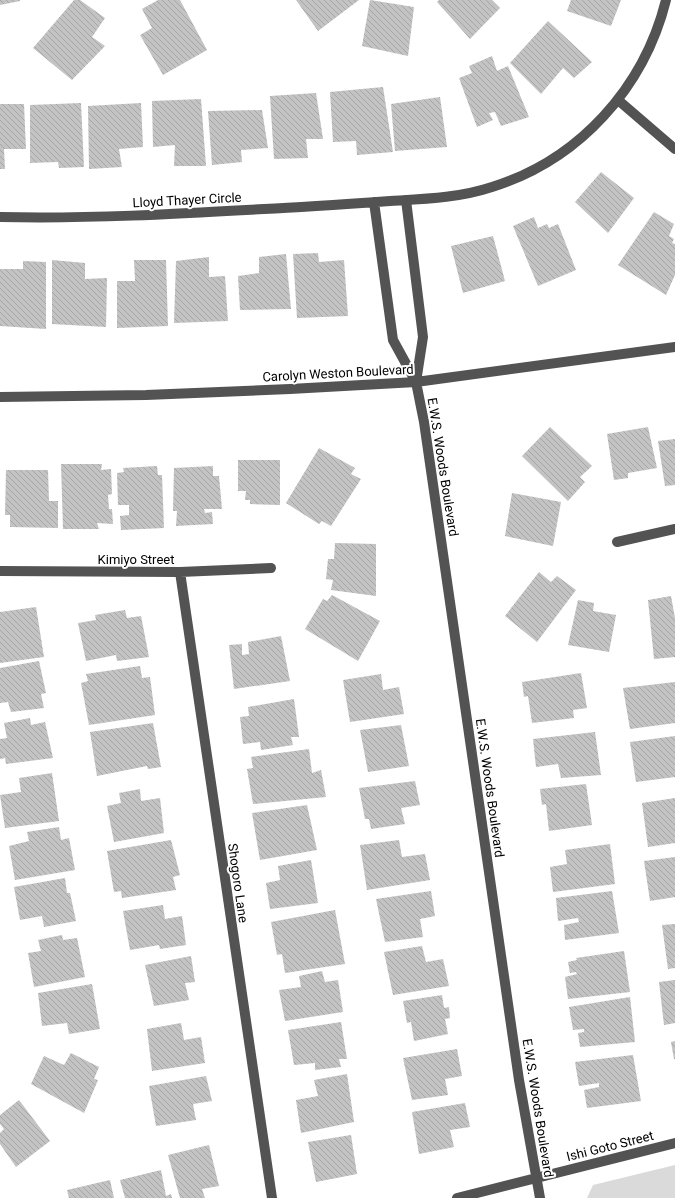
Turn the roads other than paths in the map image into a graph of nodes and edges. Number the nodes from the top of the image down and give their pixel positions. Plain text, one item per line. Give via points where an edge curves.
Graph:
1 (666, 0) edge
2 (618, 100) junction
3 (675, 149) edge
4 (406, 200) junction
5 (374, 202) junction
6 (0, 216) edge
7 (675, 347) edge
8 (416, 382) junction
9 (0, 397) edge
10 (675, 529) edge
11 (617, 542) dead end
12 (271, 568) dead end
13 (0, 571) edge
14 (180, 572) junction
15 (675, 1143) edge
16 (536, 1178) junction
17 (272, 1198) edge
18 (457, 1198) edge
19 (540, 1198) edge

1 - 2 street, Lloyd Thayer Circle via 660,24 650,47
2 - 3 street
2 - 4 street, Lloyd Thayer Circle via 604,118 571,147 548,163 520,177 462,194
4 - 5 street, Lloyd Thayer Circle
4 - 8 street via 422,337
5 - 6 street, Lloyd Thayer Circle via 140,216
5 - 8 street via 393,340
7 - 8 street, Carolyn Weston Boulevard
8 - 9 street, Carolyn Weston Boulevard via 146,395
8 - 16 street, E.W.S. Woods Boulevard via 519,1080
10 - 11 street
12 - 14 street, Kimiyo Street
13 - 14 street, Kimiyo Street
14 - 17 street, Shogoro Lane
15 - 16 street, Ishi Goto Street
16 - 18 street, Ishi Goto Street
16 - 19 street, E.W.S. Woods Boulevard

